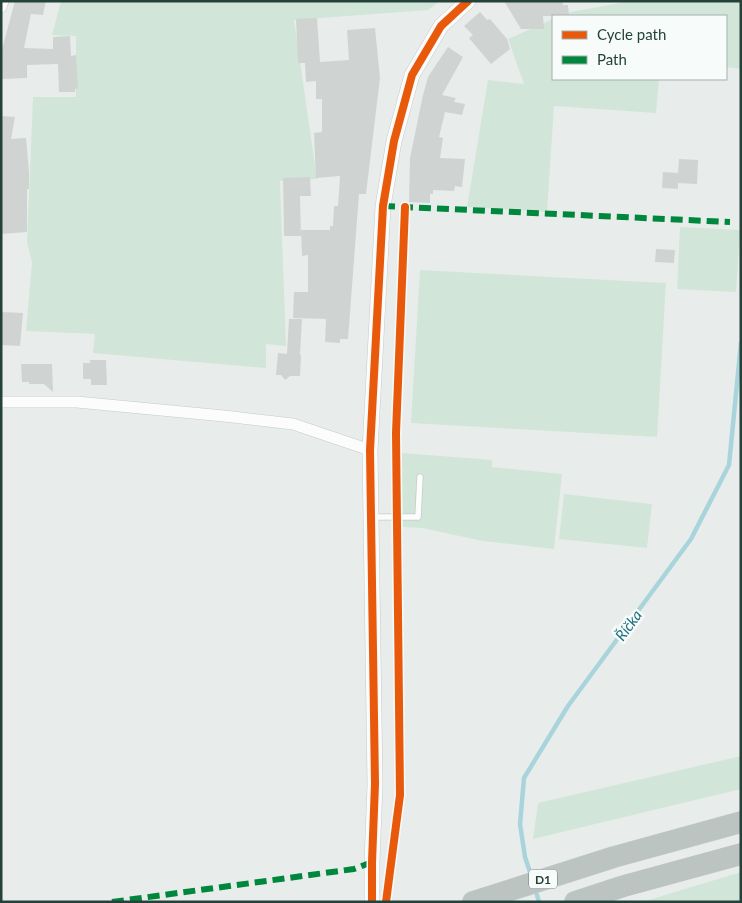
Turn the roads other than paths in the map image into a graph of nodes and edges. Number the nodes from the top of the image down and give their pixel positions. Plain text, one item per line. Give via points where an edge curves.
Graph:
1 (3, 1) edge
2 (468, 1) edge
3 (1, 7) edge
4 (1, 402) edge
5 (370, 450) junction
6 (420, 477) dead end
7 (372, 516) junction
8 (741, 822) edge
9 (741, 854) edge
10 (372, 902) edge
11 (472, 902) edge
12 (575, 902) edge

1 - 3 street
2 - 5 street via 441,26 412,75 394,141 383,206
4 - 5 street via 77,402 293,424
5 - 7 street
6 - 7 lane via 418,517
7 - 10 street via 375,784
8 - 11 highway, D1 via 614,857
9 - 12 highway

